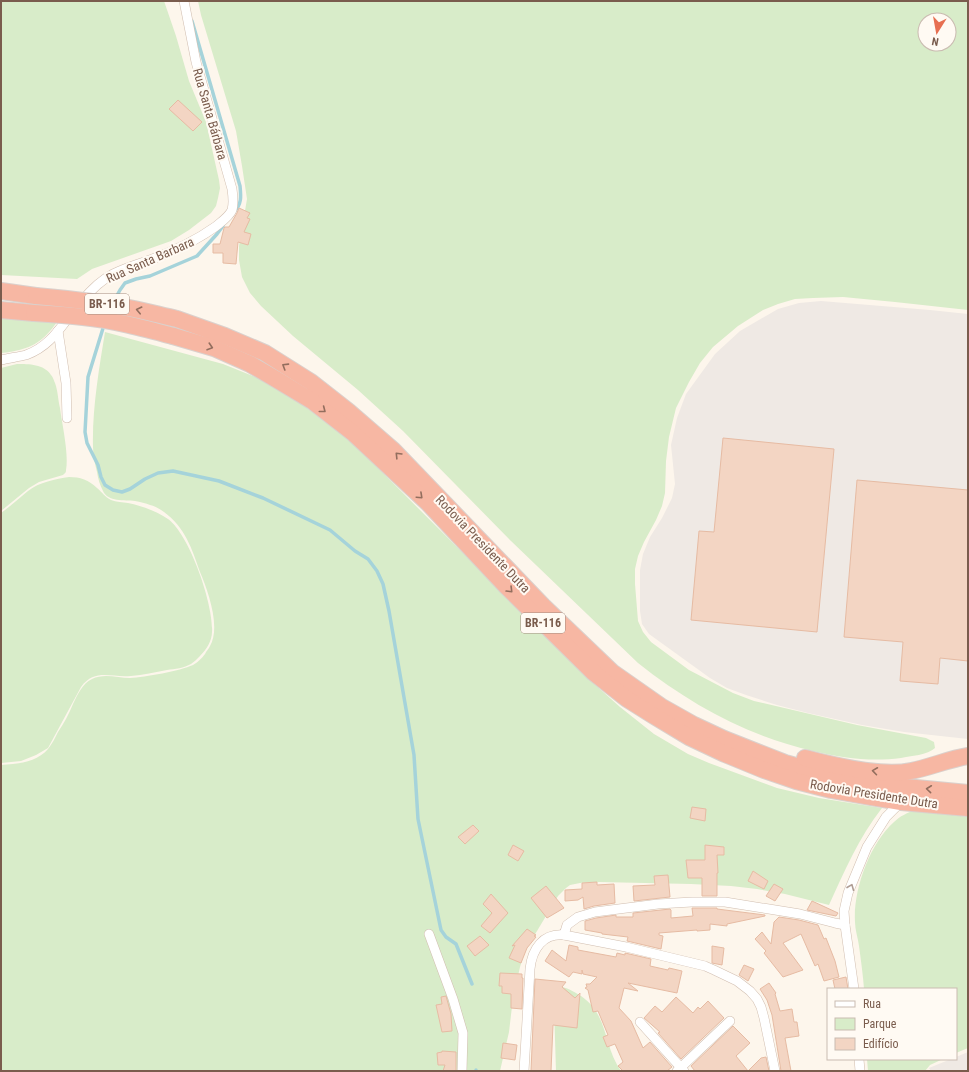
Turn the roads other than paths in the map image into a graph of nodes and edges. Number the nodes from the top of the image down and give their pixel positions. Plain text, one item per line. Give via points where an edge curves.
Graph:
1 (184, 1) edge
2 (221, 222) joint
3 (1, 291) edge
4 (1, 310) edge
5 (58, 331) junction
6 (1, 360) edge
7 (67, 418) dead end
8 (563, 625) junction
9 (968, 756) edge
10 (968, 793) edge
11 (901, 802) junction
12 (968, 808) edge
13 (845, 925) junction
14 (429, 934) dead end
15 (564, 935) junction
16 (854, 988) edge
17 (730, 1021) dead end
18 (640, 1022) dead end
19 (858, 1060) edge
20 (681, 1070) edge
21 (462, 1071) edge
22 (524, 1071) edge
23 (775, 1071) edge
24 (860, 1071) edge

1 - 2 street, Rua Santa Bárbara via 196,62 233,196 232,210
2 - 5 street, Rua Santa Barbara via 190,244 122,269 105,278 84,298
8 -> 3 highway, Rodovia Presidente Dutra / BR-116, bridge via 393,450 311,382 265,353 177,319 72,299
4 -> 11 highway, Rodovia Presidente Dutra / BR-116, bridge via 82,316 132,325 214,348 250,364 312,401 353,433 429,504 506,586 594,672 627,699 689,737 764,770 831,790
5 - 6 street, Rua Santa Barbara via 37,350
5 - 7 street via 66,383
9 -> 8 highway via 911,771 888,773 850,768 778,751 725,729 666,698
10 -> 8 highway, Rodovia Presidente Dutra / BR-116 via 852,780 785,763 724,739 662,707 612,672
11 - 12 highway, Rodovia Presidente Dutra / BR-116
13 -> 11 street via 844,911 848,894 867,847 886,817
13 - 15 street via 763,907 726,902 692,902 588,913 569,923
13 - 16 street
14 - 21 street via 463,1033
15 - 22 street via 546,938 531,959
15 - 23 street via 705,966 737,981 754,995 761,1007
17 - 20 street
18 - 20 street
19 - 24 street

